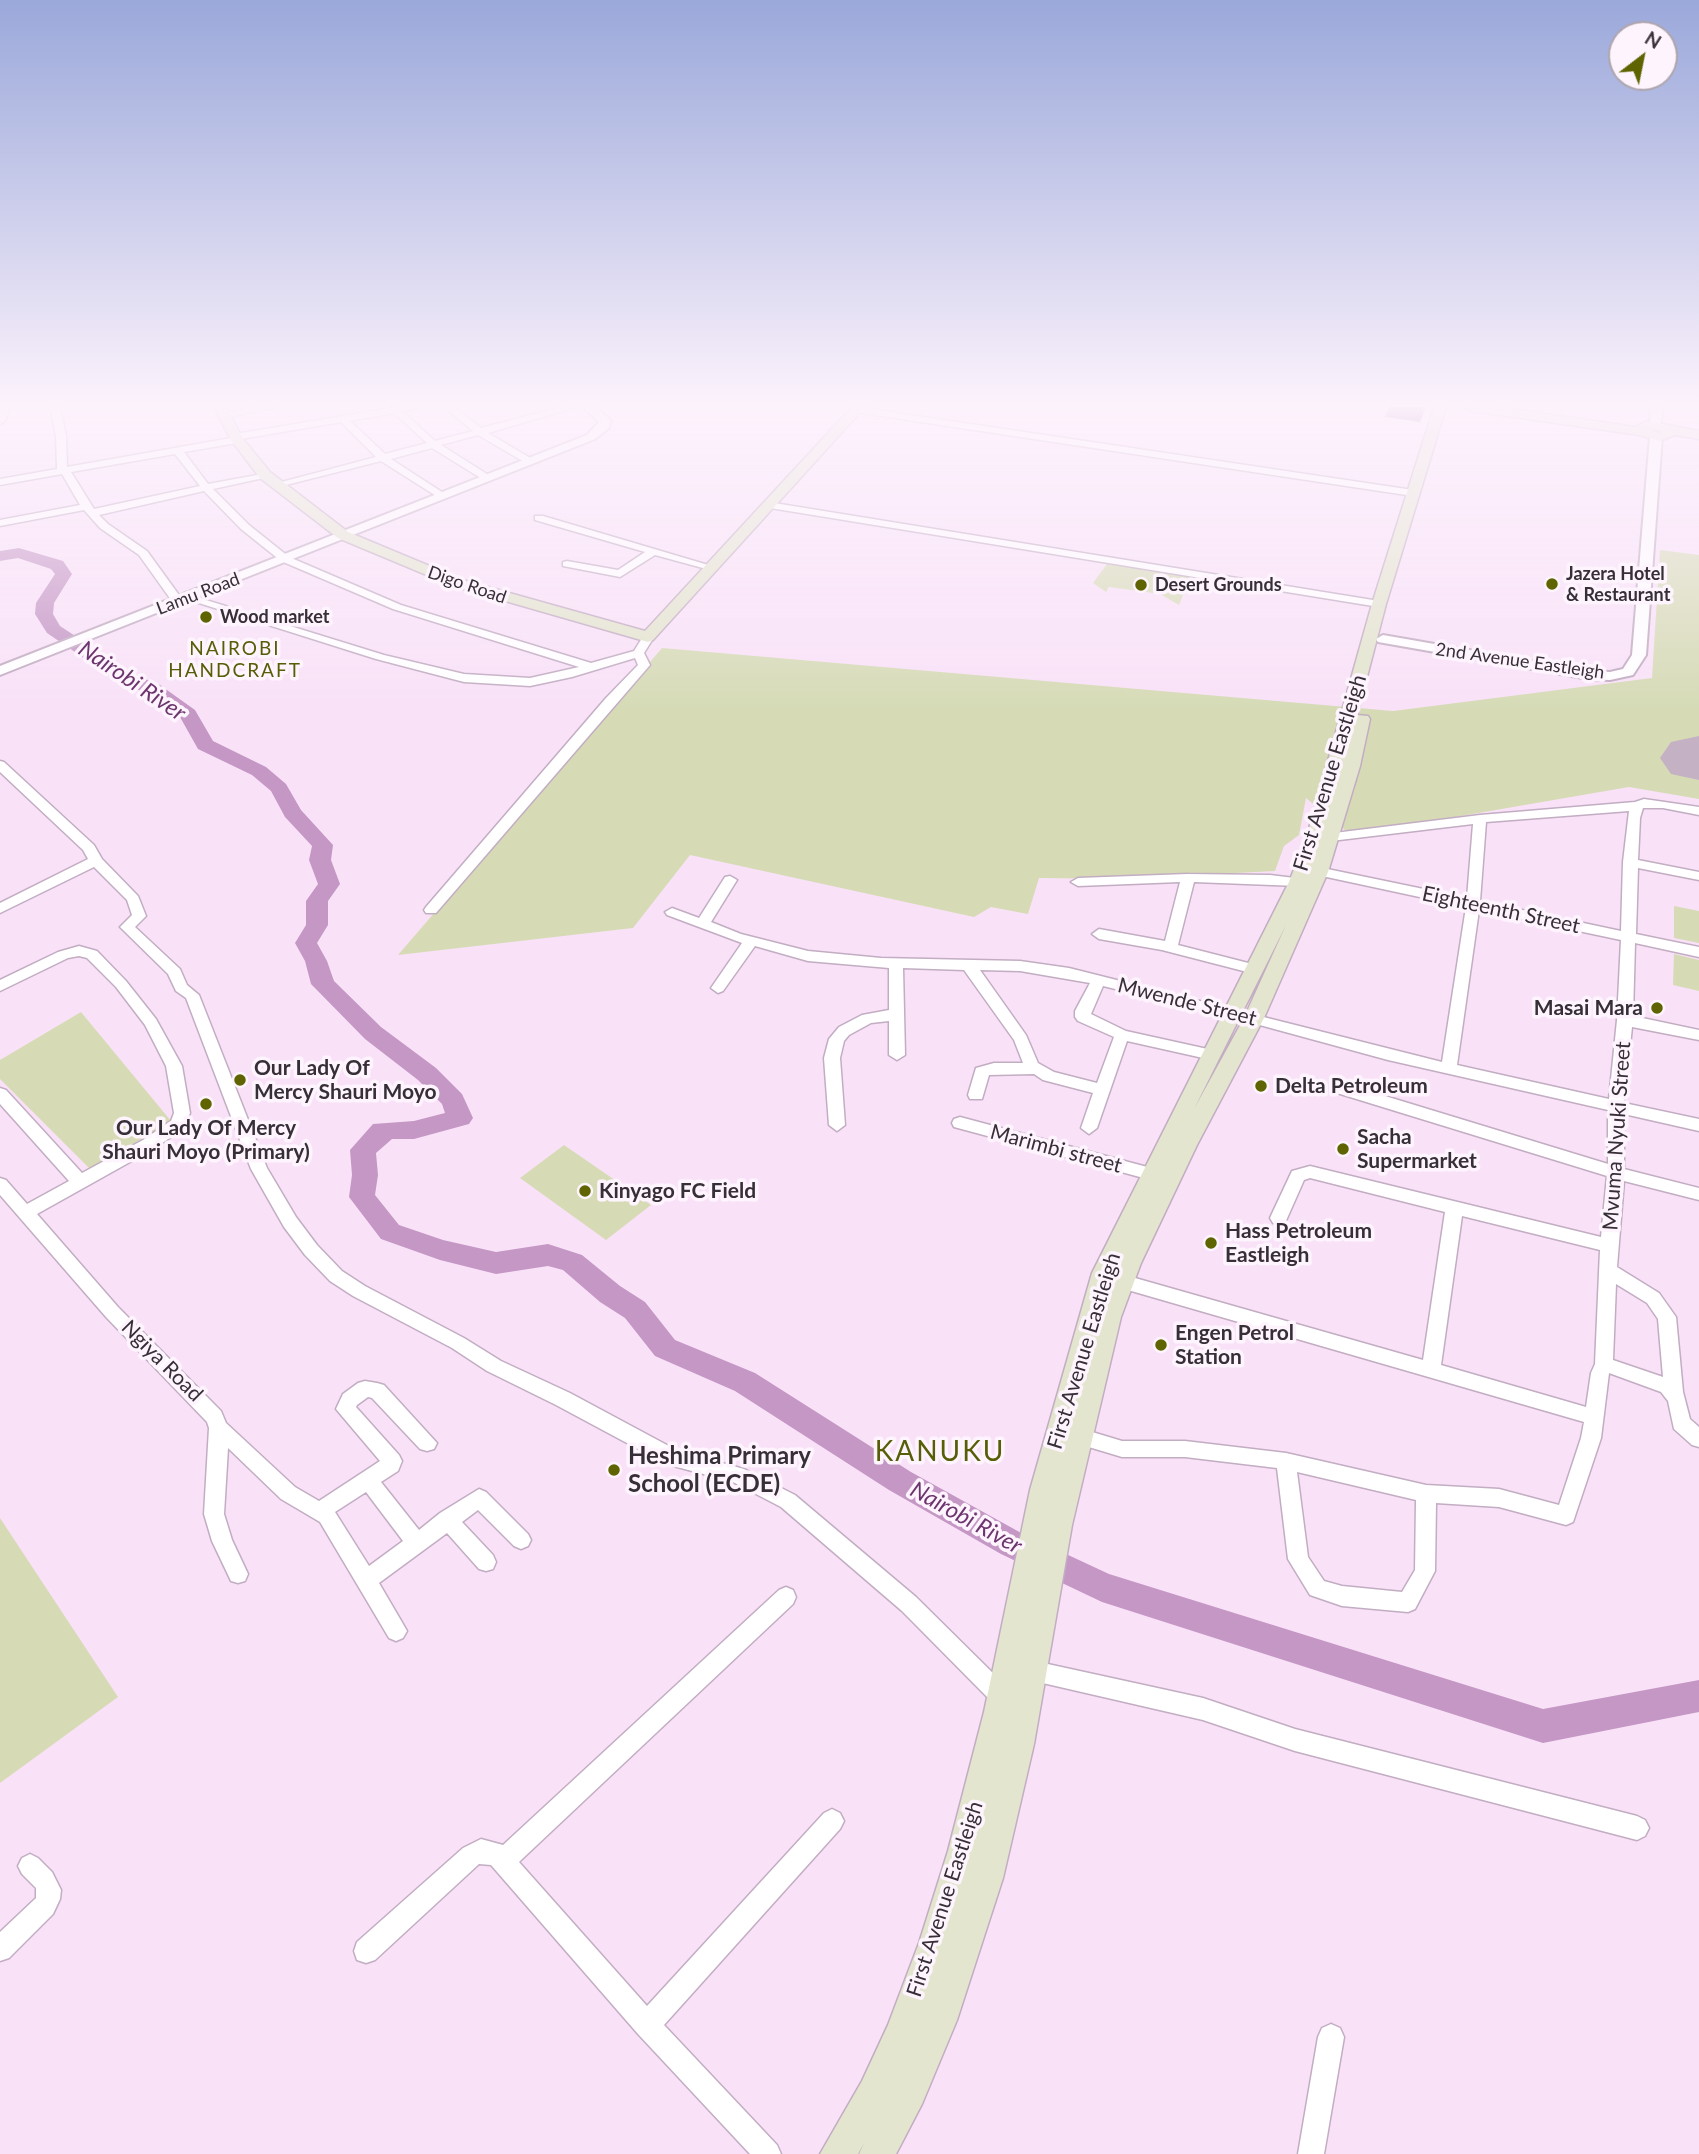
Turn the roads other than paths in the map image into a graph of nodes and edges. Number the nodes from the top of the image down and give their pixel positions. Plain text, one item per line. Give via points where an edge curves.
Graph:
1 (102, 508) edge
2 (226, 508) edge
3 (306, 508) edge
4 (413, 508) edge
5 (766, 508) edge
6 (784, 508) edge
7 (1409, 508) edge
8 (1420, 508) edge
9 (1654, 508) edge
10 (89, 510) junction
11 (539, 518) dead end
12 (0, 523) edge
13 (343, 536) junction
14 (653, 551) junction
15 (285, 559) junction
16 (567, 564) dead end
17 (710, 567) junction
18 (183, 600) junction
19 (1379, 604) junction
20 (648, 637) junction
21 (1383, 639) junction
22 (638, 653) junction
23 (591, 667) junction
24 (0, 671) edge
25 (0, 765) edge
26 (1637, 806) junction
27 (1699, 811) edge
28 (1480, 819) junction
29 (1331, 837) junction
30 (96, 861) junction
31 (1630, 862) junction
32 (1307, 874) junction
33 (1699, 876) edge
34 (1188, 878) junction
35 (730, 880) dead end
36 (1078, 882) dead end
37 (1473, 905) junction
38 (0, 909) edge
39 (431, 910) dead end
40 (672, 912) dead end
41 (702, 923) junction
42 (1099, 934) dead end
43 (1628, 937) junction
44 (751, 941) junction
45 (1167, 947) junction
46 (1699, 952) edge
47 (896, 963) junction
48 (968, 964) junction
49 (1255, 969) junction
50 (1099, 979) junction
51 (0, 986) edge
52 (718, 988) dead end
53 (898, 1014) junction
54 (1244, 1015) junction
55 (1625, 1020) junction
56 (1122, 1035) junction
57 (1699, 1035) edge
58 (897, 1055) dead end
59 (1212, 1055) junction
60 (1450, 1068) junction
61 (1036, 1069) junction
62 (1343, 1089) dead end
63 (1102, 1090) junction
64 (0, 1094) edge
65 (976, 1095) dead end
66 (1616, 1106) junction
67 (960, 1124) dead end
68 (836, 1125) dead end
69 (1699, 1125) edge
70 (1089, 1128) dead end
71 (1616, 1173) junction
72 (1151, 1174) junction
73 (80, 1182) junction
74 (0, 1184) edge
75 (1699, 1194) edge
76 (1454, 1209) junction
77 (25, 1213) junction
78 (1279, 1218) dead end
79 (1609, 1245) junction
80 (1609, 1271) junction
81 (1121, 1281) junction
82 (1604, 1364) junction
83 (1431, 1371) junction
84 (1674, 1391) junction
85 (1594, 1417) junction
86 (219, 1428) junction
87 (1079, 1436) junction
88 (1699, 1438) edge
89 (427, 1443) dead end
90 (1286, 1461) junction
91 (369, 1481) junction
92 (1426, 1494) junction
93 (320, 1511) junction
94 (447, 1519) junction
95 (1049, 1522) junction
96 (521, 1540) dead end
97 (416, 1542) junction
98 (486, 1562) dead end
99 (238, 1574) dead end
100 (1037, 1575) junction
101 (365, 1581) junction
102 (786, 1597) dead end
103 (396, 1631) dead end
104 (1034, 1671) junction
105 (1002, 1697) junction
106 (832, 1821) dead end
107 (1637, 1828) dead end
108 (504, 1860) junction
109 (30, 1866) dead end
110 (0, 1949) edge
111 (366, 1951) dead end
112 (647, 2025) junction
113 (1331, 2037) dead end
114 (768, 2154) edge
115 (838, 2154) edge
116 (877, 2154) edge
117 (1311, 2154) edge

1 - 10 street
2 - 15 street
3 - 13 main road, Digo Road
4 - 13 street, Lamu Road
5 - 17 main road
6 - 19 street
7 - 19 main road, First Avenue Eastleigh
8 - 21 main road, First Avenue Eastleigh
9 - 21 street, 2nd Avenue Eastleigh via 1639,655 1628,672 1601,676
10 - 12 street
10 - 18 street via 144,553
11 - 14 street
13 - 15 street, Lamu Road
13 - 20 main road, Digo Road via 458,583
14 - 16 street via 620,574
14 - 17 street
15 - 18 street, Lamu Road
15 - 23 street via 397,607
17 - 20 main road
18 - 23 street via 464,678 530,682
18 - 24 street, Lamu Road
19 - 32 main road, First Avenue Eastleigh
20 - 22 street
21 - 29 main road, First Avenue Eastleigh
22 - 23 street
22 - 39 street via 644,665
25 - 30 street via 94,853
26 - 27 street via 1652,802
26 - 28 street
26 - 31 street, Mvuma Nyuki Street
28 - 29 street
28 - 37 street
29 - 32 main road, First Avenue Eastleigh
30 - 38 street
30 - 105 street via 133,899 139,916 127,927 175,972 181,988 192,995 260,1169 290,1222 336,1276 494,1366 673,1458 737,1475 788,1501 909,1604
31 - 33 street
31 - 43 street, Mvuma Nyuki Street
32 - 34 street, Eighteenth Street
32 - 37 street, Eighteenth Street
32 - 49 main road, First Avenue Eastleigh
32 - 54 main road, First Avenue Eastleigh
34 - 36 street, Eighteenth Street
34 - 45 street via 1172,944
35 - 41 street
37 - 43 street, Eighteenth Street
37 - 60 street
40 - 41 street, Mwende Street
41 - 44 street, Mwende Street
42 - 45 street
43 - 46 street, Eighteenth Street
43 - 55 street, Mvuma Nyuki Street
44 - 47 street, Mwende Street via 808,956
44 - 52 street
45 - 49 street
47 - 48 street, Mwende Street
47 - 53 street
48 - 50 street, Mwende Street via 1020,966
48 - 61 street via 1021,1039
49 - 54 main road, First Avenue Eastleigh
50 - 54 street, Mwende Street
50 - 56 street via 1083,1017
51 - 73 street via 63,955 92,954 151,1023 174,1066 182,1113 178,1124
53 - 58 street
53 - 68 street via 867,1019 837,1039 832,1058
54 - 59 main road, First Avenue Eastleigh
54 - 60 street, Mwende Street
54 - 81 main road, First Avenue Eastleigh
55 - 57 street
55 - 66 street, Mvuma Nyuki Street
56 - 59 street
56 - 63 street
59 - 72 main road, First Avenue Eastleigh
60 - 66 street, Mwende Street
61 - 63 street
61 - 65 street via 982,1072
62 - 71 street
63 - 70 street
64 - 73 street
66 - 69 street, Mwende Street
66 - 71 street, Mvuma Nyuki Street
67 - 72 street, Marimbi street
71 - 75 street
71 - 79 street, Mvuma Nyuki Street
72 - 95 main road, First Avenue Eastleigh via 1104,1273 1042,1490
73 - 77 street
74 - 77 street, Ngiya Road
76 - 78 street, Mvuma Nyuki Street via 1303,1172
76 - 79 street, Mvuma Nyuki Street
76 - 83 street
77 - 86 street, Ngiya Road via 112,1312 205,1404
79 - 80 street
80 - 82 street
80 - 84 street via 1653,1298 1667,1317
81 - 83 street
81 - 87 main road, First Avenue Eastleigh
82 - 84 street via 1661,1382
82 - 85 street
83 - 85 street
84 - 88 street via 1681,1423
85 - 92 street via 1566,1516 1499,1498
86 - 93 street, Ngiya Road via 288,1493
86 - 99 street via 214,1514
87 - 90 street via 1122,1449 1185,1449
87 - 95 main road, First Avenue Eastleigh
89 - 91 street via 377,1391 365,1389 346,1409 392,1461
90 - 92 street
90 - 92 street via 1298,1559 1317,1588 1342,1596 1408,1602 1425,1571
91 - 93 street
91 - 97 street
93 - 101 street
94 - 96 street via 479,1498
94 - 97 street
94 - 98 street
95 - 100 main road, First Avenue Eastleigh
97 - 101 street
100 - 104 main road, First Avenue Eastleigh
100 - 105 main road, First Avenue Eastleigh
101 - 103 street
102 - 108 street
104 - 107 street via 1203,1709 1295,1740
104 - 116 main road, First Avenue Eastleigh via 1006,1803 967,1942 910,2092
105 - 115 main road, First Avenue Eastleigh via 964,1851 935,1943 874,2093
106 - 112 street
108 - 111 street via 481,1851 471,1856
108 - 112 street
109 - 110 street via 44,1880 48,1899
112 - 114 street
113 - 117 street

